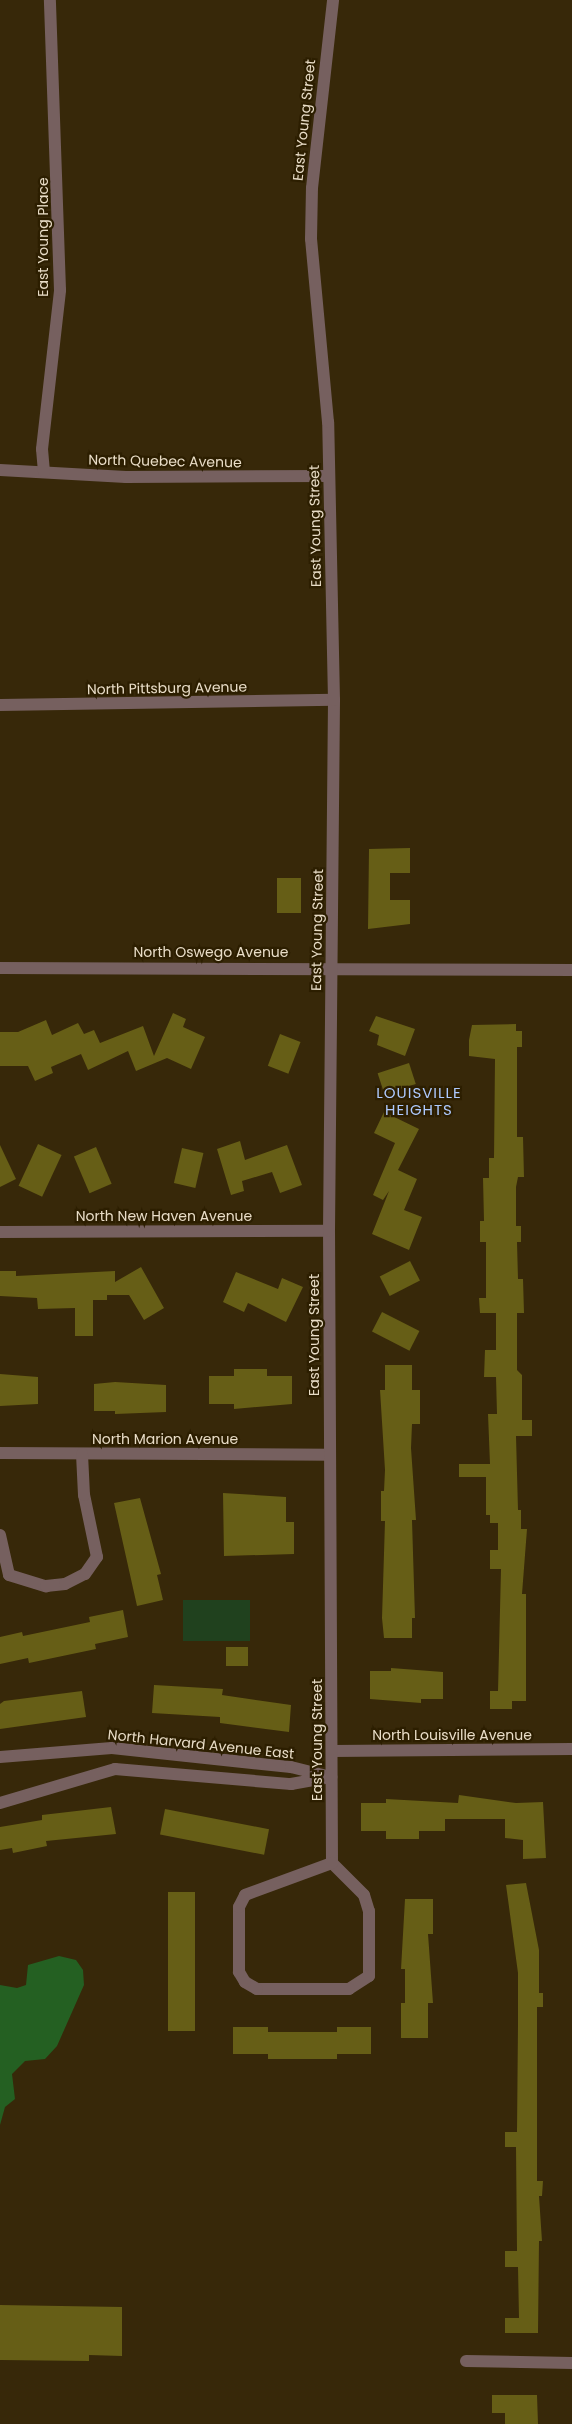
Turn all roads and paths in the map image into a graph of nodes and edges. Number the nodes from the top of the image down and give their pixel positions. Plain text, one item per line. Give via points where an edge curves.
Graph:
1 (50, 0) edge
2 (332, 0) edge
3 (0, 470) edge
4 (44, 472) junction
5 (329, 476) junction
6 (334, 700) junction
7 (0, 705) edge
8 (331, 967) junction
9 (0, 968) edge
10 (572, 970) edge
11 (329, 1231) junction
12 (0, 1232) edge
13 (0, 1453) edge
14 (82, 1454) junction
15 (330, 1455) junction
16 (0, 1535) edge
17 (572, 1749) edge
18 (332, 1751) junction
19 (0, 1757) edge
20 (331, 1777) junction
21 (0, 1803) edge
22 (332, 1863) junction
23 (466, 2361) dead end
24 (572, 2363) edge

1 - 4 street, East Young Place via 60,290 42,448
2 - 5 street, East Young Street via 312,188 311,239
3 - 4 street, North Quebec Avenue
4 - 5 street, North Quebec Avenue via 126,477
5 - 6 street, East Young Street
6 - 7 street, North Pittsburg Avenue
6 - 8 street, East Young Street
8 - 9 street, North Oswego Avenue
8 - 10 street, North Oswego Avenue
8 - 11 street, East Young Street
11 - 12 street, North New Haven Avenue
11 - 15 street, East Young Street
13 - 14 street, North Marion Avenue
14 - 15 street, North Marion Avenue
14 - 16 street via 84,1496 97,1557 85,1574 65,1584 46,1586 9,1575
15 - 18 street, East Young Street
17 - 18 street, North Louisville Avenue
18 - 20 street, East Young Street
19 - 20 street, North Harvard Avenue East via 112,1748 291,1767
20 - 21 street via 291,1784 115,1769
20 - 22 street, East Young Street
22 - 22 street via 364,1896 369,1910 369,1976 349,1989 257,1989 245,1982 239,1972 239,1906 245,1895
23 - 24 street

